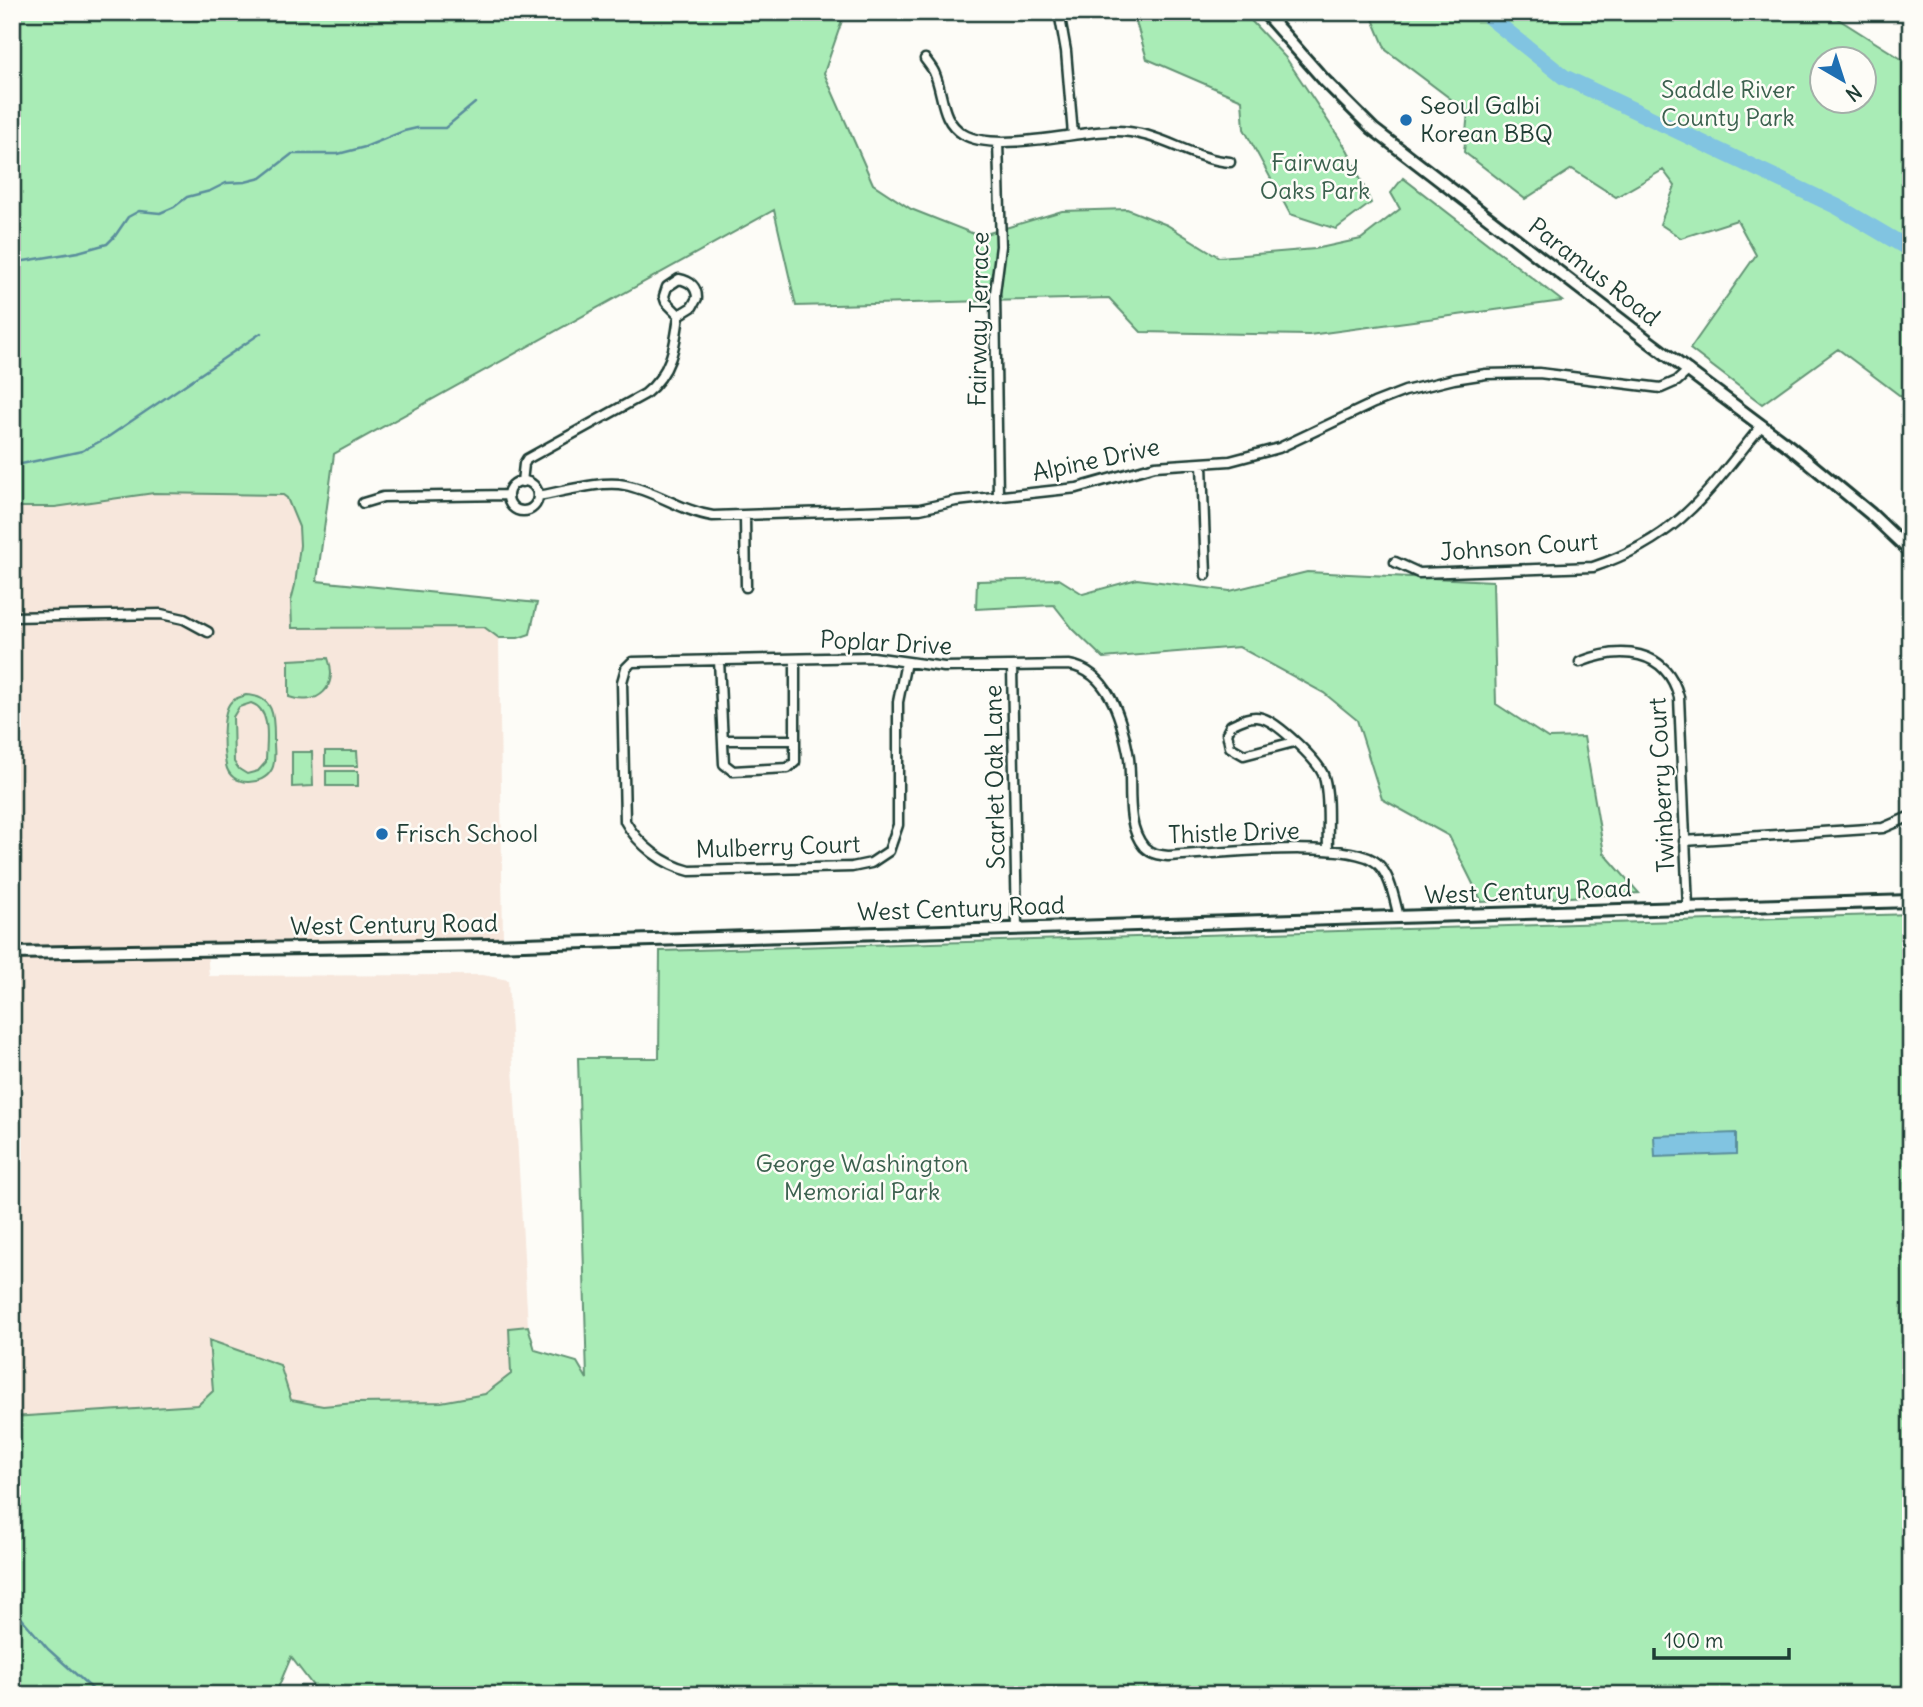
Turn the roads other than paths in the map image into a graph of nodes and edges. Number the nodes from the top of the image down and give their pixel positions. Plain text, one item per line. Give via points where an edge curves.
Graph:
1 (1059, 12) edge
2 (1264, 12) edge
3 (925, 59) dead end
4 (1073, 135) junction
5 (998, 142) junction
6 (1230, 162) dead end
7 (679, 315) junction
8 (1689, 370) junction
9 (1762, 425) junction
10 (1202, 464) junction
11 (522, 482) junction
12 (508, 495) junction
13 (538, 496) junction
14 (998, 496) junction
15 (363, 503) dead end
16 (745, 517) junction
17 (1911, 552) edge
18 (1395, 562) dead end
19 (1206, 575) dead end
20 (747, 587) dead end
21 (12, 617) edge
22 (208, 632) dead end
23 (795, 659) junction
24 (719, 660) junction
25 (906, 662) junction
26 (1580, 662) dead end
27 (1012, 667) junction
28 (623, 689) joint
29 (1112, 698) joint
30 (723, 740) junction
31 (795, 740) junction
32 (1294, 742) junction
33 (1911, 816) edge
34 (1684, 841) junction
35 (1328, 848) junction
36 (1911, 901) edge
37 (1688, 908) junction
38 (1399, 917) junction
39 (1017, 929) junction
40 (12, 953) edge

1 - 4 street
2 - 8 main road, Paramus Road via 1373,129
3 - 5 street via 953,126 970,137
4 - 5 street
4 - 6 street via 1139,133 1213,161
5 - 14 street, Fairway Terrace via 1002,246 995,293
7 - 7 street via 697,298 691,283 679,279 667,287 664,296
7 - 11 street via 672,360 655,386 527,459
8 - 9 main road, Paramus Road
8 - 10 street, Alpine Drive via 1661,388 1539,373 1454,379 1374,403 1279,448
9 - 17 main road, Paramus Road
9 - 18 street, Johnson Court via 1691,510 1658,537 1618,558 1592,566 1419,573
10 - 14 street, Alpine Drive via 1155,466 1077,488
10 - 19 street
11 - 12 street
11 - 13 street via 533,485
12 - 13 street via 512,507 525,511
12 - 15 street via 383,496
13 - 16 street, Alpine Drive via 623,485 699,514
14 - 16 street, Alpine Drive via 920,509
16 - 20 street
21 - 22 street via 161,614 184,619
23 - 24 street, Poplar Drive
23 - 25 street, Poplar Drive via 873,657
23 - 31 street
24 - 28 street, Poplar Drive via 632,662 623,674
24 - 30 street
25 - 27 street, Poplar Drive
25 - 28 street, Mulberry Court via 898,702 896,837 880,859 852,867 690,871 638,841 625,821
26 - 34 street, Twinberry Court via 1597,655 1635,653 1656,661 1672,677 1679,697
27 - 29 street, Poplar Drive via 1082,667 1097,676
27 - 39 street, Scarlet Oak Lane
29 - 35 street, Thistle Drive via 1129,752 1136,832 1154,855
30 - 31 street
30 - 31 street via 724,764 733,771 788,768 795,762
32 - 32 street via 1266,719 1254,717 1231,725 1227,733 1230,747 1244,755
32 - 35 street via 1320,766 1325,779
33 - 34 street via 1883,828
34 - 37 street, Twinberry Court
35 - 38 street, Thistle Drive via 1364,855 1379,865 1389,881
36 - 37 main road, West Century Road
37 - 38 main road, West Century Road
38 - 39 main road, West Century Road
39 - 40 main road, West Century Road

